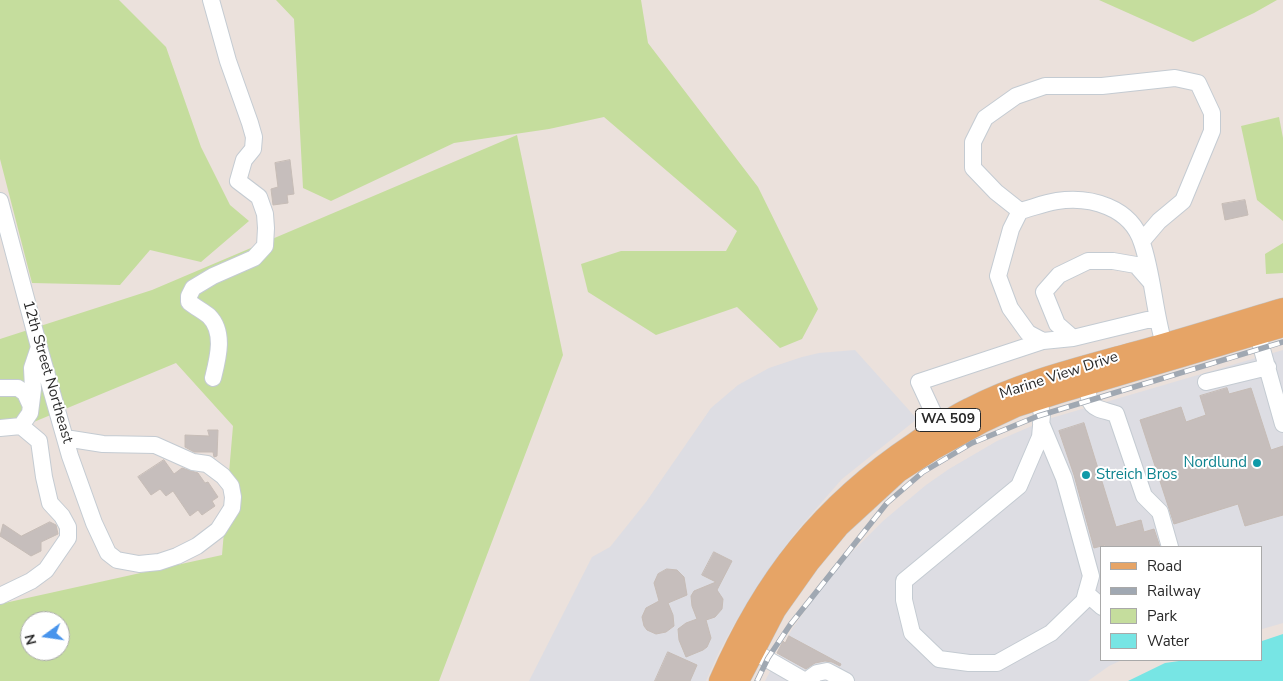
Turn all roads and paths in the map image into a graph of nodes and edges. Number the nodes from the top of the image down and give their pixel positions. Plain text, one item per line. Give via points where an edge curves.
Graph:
1 (211, 0) edge
2 (0, 201) edge
3 (1020, 211) junction
4 (1142, 241) junction
5 (1151, 282) junction
6 (1283, 308) edge
7 (1157, 320) junction
8 (1283, 328) edge
9 (1258, 335) junction
10 (1073, 338) junction
11 (1043, 341) junction
12 (1164, 344) junction
13 (39, 347) junction
14 (1268, 367) junction
15 (213, 378) dead end
16 (1206, 382) dead end
17 (1086, 385) junction
18 (0, 388) edge
19 (1039, 400) junction
20 (30, 404) junction
21 (1041, 423) junction
22 (1283, 424) edge
23 (939, 425) junction
24 (21, 426) junction
25 (0, 428) edge
26 (65, 438) junction
27 (1170, 546) edge
28 (1086, 593) junction
29 (0, 596) edge
30 (1100, 606) edge
31 (753, 651) junction
32 (719, 681) edge
33 (739, 681) edge
34 (806, 681) edge
35 (846, 681) edge

1 - 15 street via 254,137 253,149 244,160 238,181 259,197 266,228 265,246 254,258 193,288 189,296 189,302 218,328 218,361
2 - 13 street, 12th Street Northeast
3 - 4 street via 1057,201 1085,201 1107,206 1128,218
3 - 4 street via 973,168 972,142 985,118 1016,96 1045,86 1102,86 1174,78 1198,84 1212,113 1212,132 1183,201
3 - 11 street via 998,276 1010,308 1028,333
4 - 5 street
5 - 7 street
5 - 10 street via 1136,265 1113,261 1088,260 1059,275 1044,292 1057,324
6 - 12 main road, Marine View Drive / WA 509
7 - 10 street
7 - 12 street
8 - 9 main road, Marine View Drive / WA 509
9 - 14 street
9 - 17 main road, Marine View Drive / WA 509
10 - 11 street
11 - 23 street via 919,382
12 - 23 main road, Marine View Drive / WA 509 via 1062,372 1000,394
13 - 20 street via 32,368
13 - 26 street, 12th Street Northeast
14 - 16 street
14 - 22 street
17 - 19 main road, Marine View Drive / WA 509
17 - 27 street via 1088,401 1093,406 1116,414 1144,496 1160,512
18 - 20 street via 18,388 25,393
19 - 21 street
19 - 31 main road, Marine View Drive / WA 509 via 1016,407 932,450 876,492 839,527 810,562 776,610
20 - 24 street via 30,413
21 - 28 street via 1064,478 1091,576
21 - 28 street via 1040,437 1019,486 904,581 904,600 912,633 939,659 997,663 1051,633 1084,600
23 - 32 main road, Marine View Drive / WA 509 via 869,474 801,542 746,622
24 - 25 street
24 - 29 street via 39,441 50,503 68,527 68,538 46,570
26 - 26 street, 12th Street Northeast via 83,495 108,553 117,560 139,564 177,556 218,530 232,508 231,486 207,464 193,462 155,445 103,444
28 - 30 street
31 - 33 main road, Marine View Drive / WA 509
31 - 34 street
34 - 35 street via 827,671

